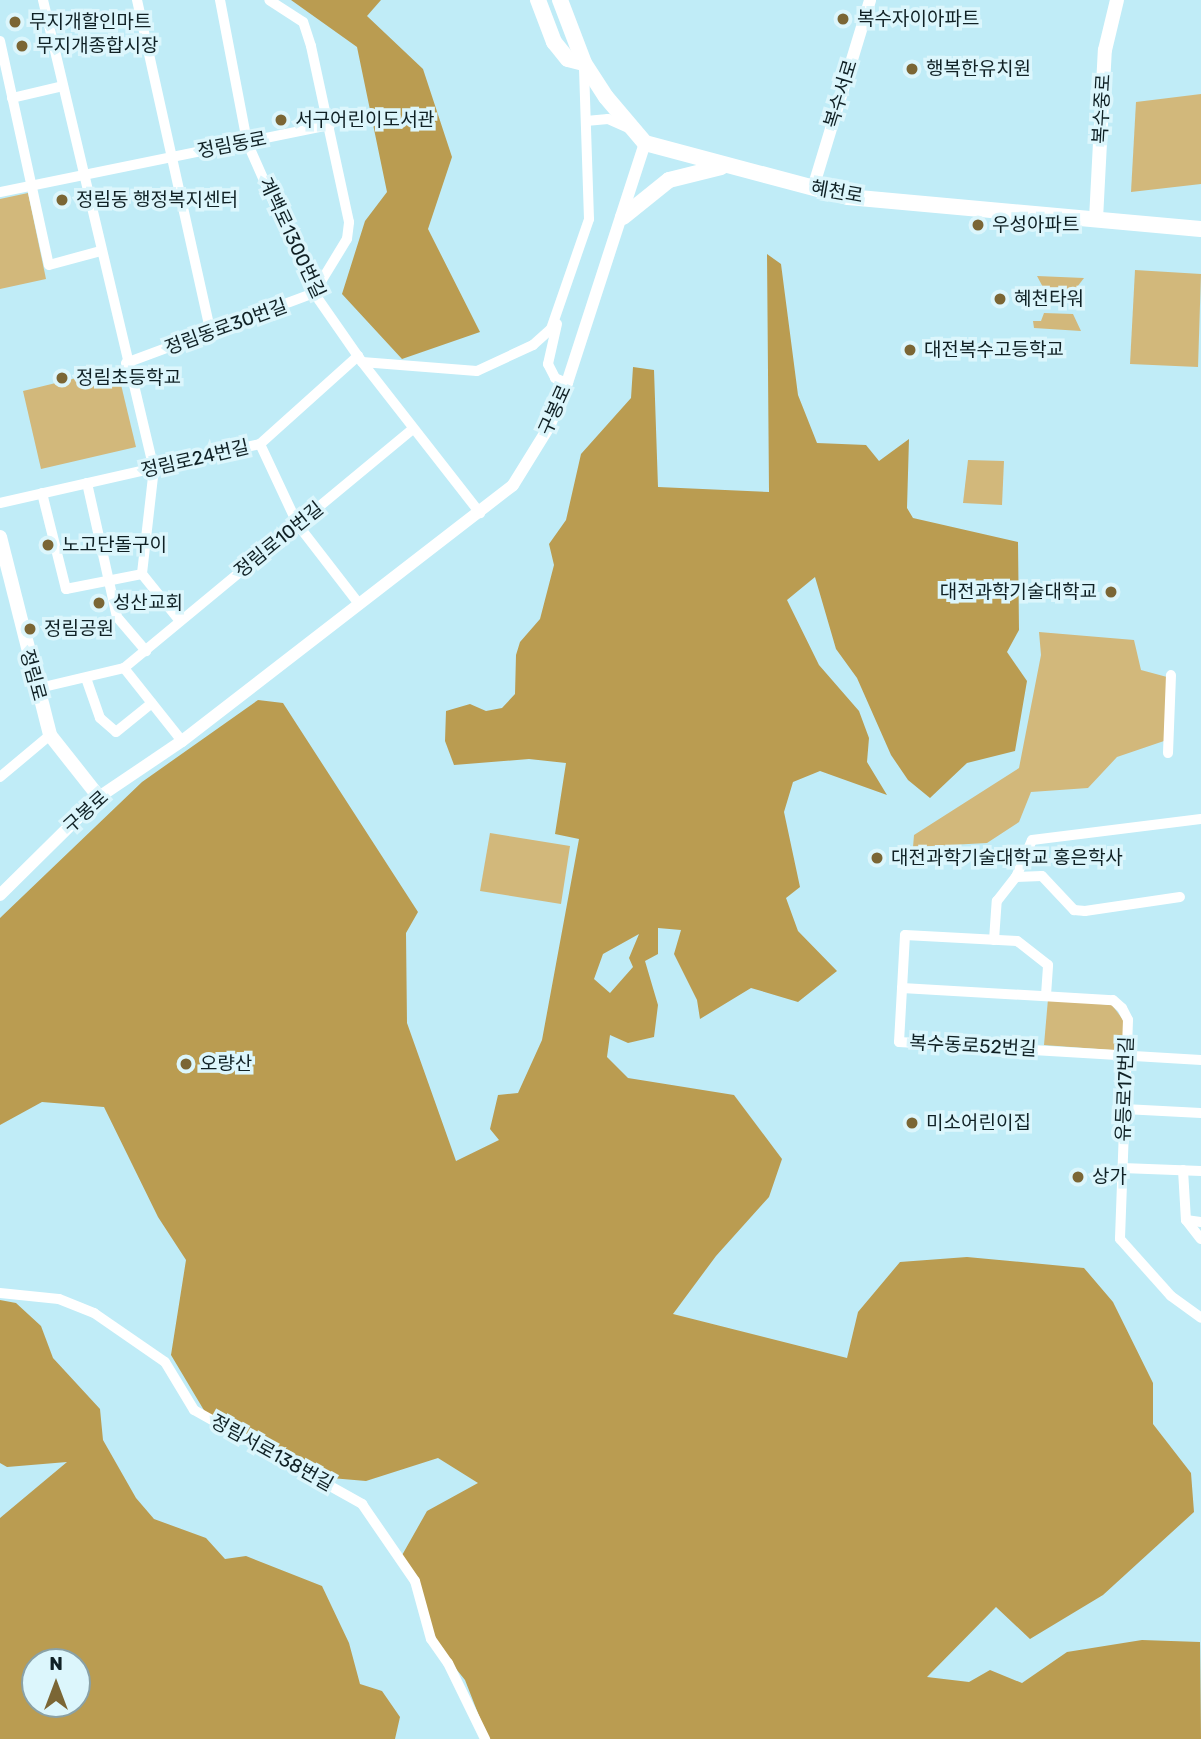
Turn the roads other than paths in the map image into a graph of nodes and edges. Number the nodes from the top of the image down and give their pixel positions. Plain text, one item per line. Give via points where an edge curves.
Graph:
1 (43, 0) edge
2 (137, 0) edge
3 (220, 0) edge
4 (269, 0) edge
5 (538, 0) edge
6 (560, 0) edge
7 (870, 0) edge
8 (1117, 0) edge
9 (0, 41) edge
10 (584, 63) junction
11 (63, 86) junction
12 (12, 98) junction
13 (586, 121) junction
14 (330, 125) junction
15 (641, 138) junction
16 (247, 142) junction
17 (171, 158) junction
18 (724, 166) junction
19 (83, 175) junction
20 (29, 186) junction
21 (813, 188) junction
22 (0, 192) edge
23 (623, 217) junction
24 (1096, 219) junction
25 (1201, 229) edge
26 (101, 251) junction
27 (314, 293) junction
28 (559, 316) junction
29 (211, 334) junction
30 (360, 359) junction
31 (126, 363) junction
32 (567, 383) junction
33 (413, 429) junction
34 (260, 444) junction
35 (154, 468) junction
36 (87, 483) junction
37 (42, 493) junction
38 (0, 503) edge
39 (480, 513) junction
40 (298, 525) junction
41 (0, 537) edge
42 (142, 574) junction
43 (109, 581) junction
44 (359, 604) junction
45 (179, 620) junction
46 (146, 650) junction
47 (124, 668) junction
48 (1171, 675) dead end
49 (86, 678) junction
50 (35, 689) junction
51 (152, 703) junction
52 (50, 735) junction
53 (182, 741) junction
54 (1167, 752) dead end
55 (0, 777) edge
56 (99, 797) junction
57 (1201, 819) edge
58 (1016, 877) junction
59 (0, 895) edge
60 (1180, 897) dead end
61 (994, 940) junction
62 (902, 988) junction
63 (1046, 995) junction
64 (1127, 1056) junction
65 (1201, 1060) edge
66 (1124, 1109) junction
67 (1201, 1113) edge
68 (1122, 1167) junction
69 (1183, 1170) junction
70 (1201, 1171) edge
71 (1186, 1220) junction
72 (1201, 1222) edge
73 (1201, 1239) edge
74 (0, 1293) edge
75 (1201, 1318) edge
76 (485, 1739) edge

1 - 11 street
2 - 17 street
3 - 16 street, 계백로1300번길
4 - 14 street via 303,22
5 - 10 main road via 554,42 568,59
6 - 10 main road
7 - 21 street, 복수서로
8 - 24 main road, 복수중로 via 1105,50
9 - 12 street
10 - 13 street
10 - 15 main road
11 - 12 street
11 - 19 street
12 - 20 street
13 - 15 street via 608,119
13 - 28 street via 589,219
14 - 16 street, 정림동로
14 - 27 street via 349,222 346,239
15 - 18 main road, 혜천로
15 - 23 street, 구봉로
16 - 17 street, 정림동로
16 - 27 street, 계백로1300번길
17 - 19 street, 정림동로
17 - 29 street
18 - 21 main road, 혜천로
18 - 23 main road via 669,180
19 - 20 street, 정림동로
19 - 26 street
20 - 22 street, 정림동로
20 - 26 street via 49,265
21 - 24 main road, 혜천로 via 848,197
23 - 32 street, 구봉로
24 - 25 main road, 혜천로
26 - 31 street
27 - 29 street, 정림동로30번길
27 - 30 street, 계백로1300번길
28 - 30 street via 533,345 477,370
28 - 32 street via 548,364 555,378
29 - 31 street, 정림동로30번길
30 - 33 street, 계백로1300번길
30 - 34 street, 정림로24번길
31 - 35 street
32 - 39 street, 구봉로 via 533,456 513,485
33 - 39 street, 계백로1300번길
33 - 40 street, 정림로10번길
34 - 35 street, 정림로24번길
34 - 40 street
35 - 36 street, 정림로24번길
35 - 42 street
36 - 37 street, 정림로24번길
36 - 43 street
37 - 38 street, 정림로24번길
37 - 43 street via 66,589
39 - 44 street, 구봉로
40 - 44 street
40 - 45 street, 정림로10번길
41 - 50 main road, 정림로
42 - 43 street
42 - 45 street
43 - 46 street via 117,617
44 - 53 street, 구봉로
45 - 46 street, 정림로10번길
46 - 47 street, 정림로10번길
47 - 49 street, 정림로10번길
47 - 51 street
48 - 54 street
49 - 50 street, 정림로10번길
49 - 51 street via 100,718 116,732
50 - 52 main road, 정림로
51 - 53 street
52 - 55 street
52 - 56 main road, 정림로
53 - 56 street, 구봉로
56 - 59 street, 구봉로
57 - 58 street via 1032,840
58 - 60 street via 1042,876 1074,910
58 - 61 street via 998,901
61 - 62 street, 복수동로52번길 via 905,935
61 - 63 street, 복수동로52번길 via 1017,941 1048,965
62 - 63 street, 유등로17번길
62 - 64 street, 복수동로52번길 via 899,1042
63 - 64 street, 유등로17번길 via 1113,1000 1128,1020
64 - 65 street, 복수동로52번길
64 - 66 street, 유등로17번길
66 - 67 street
66 - 68 street, 유등로17번길
68 - 69 street
68 - 75 street, 유등로17번길 via 1120,1238 1171,1296
69 - 70 street
69 - 71 street
71 - 72 street
71 - 73 street
74 - 76 street, 정림서로138번길 via 60,1299 94,1312 165,1362 194,1410 244,1434 301,1474 362,1503 415,1581 431,1639 448,1663

